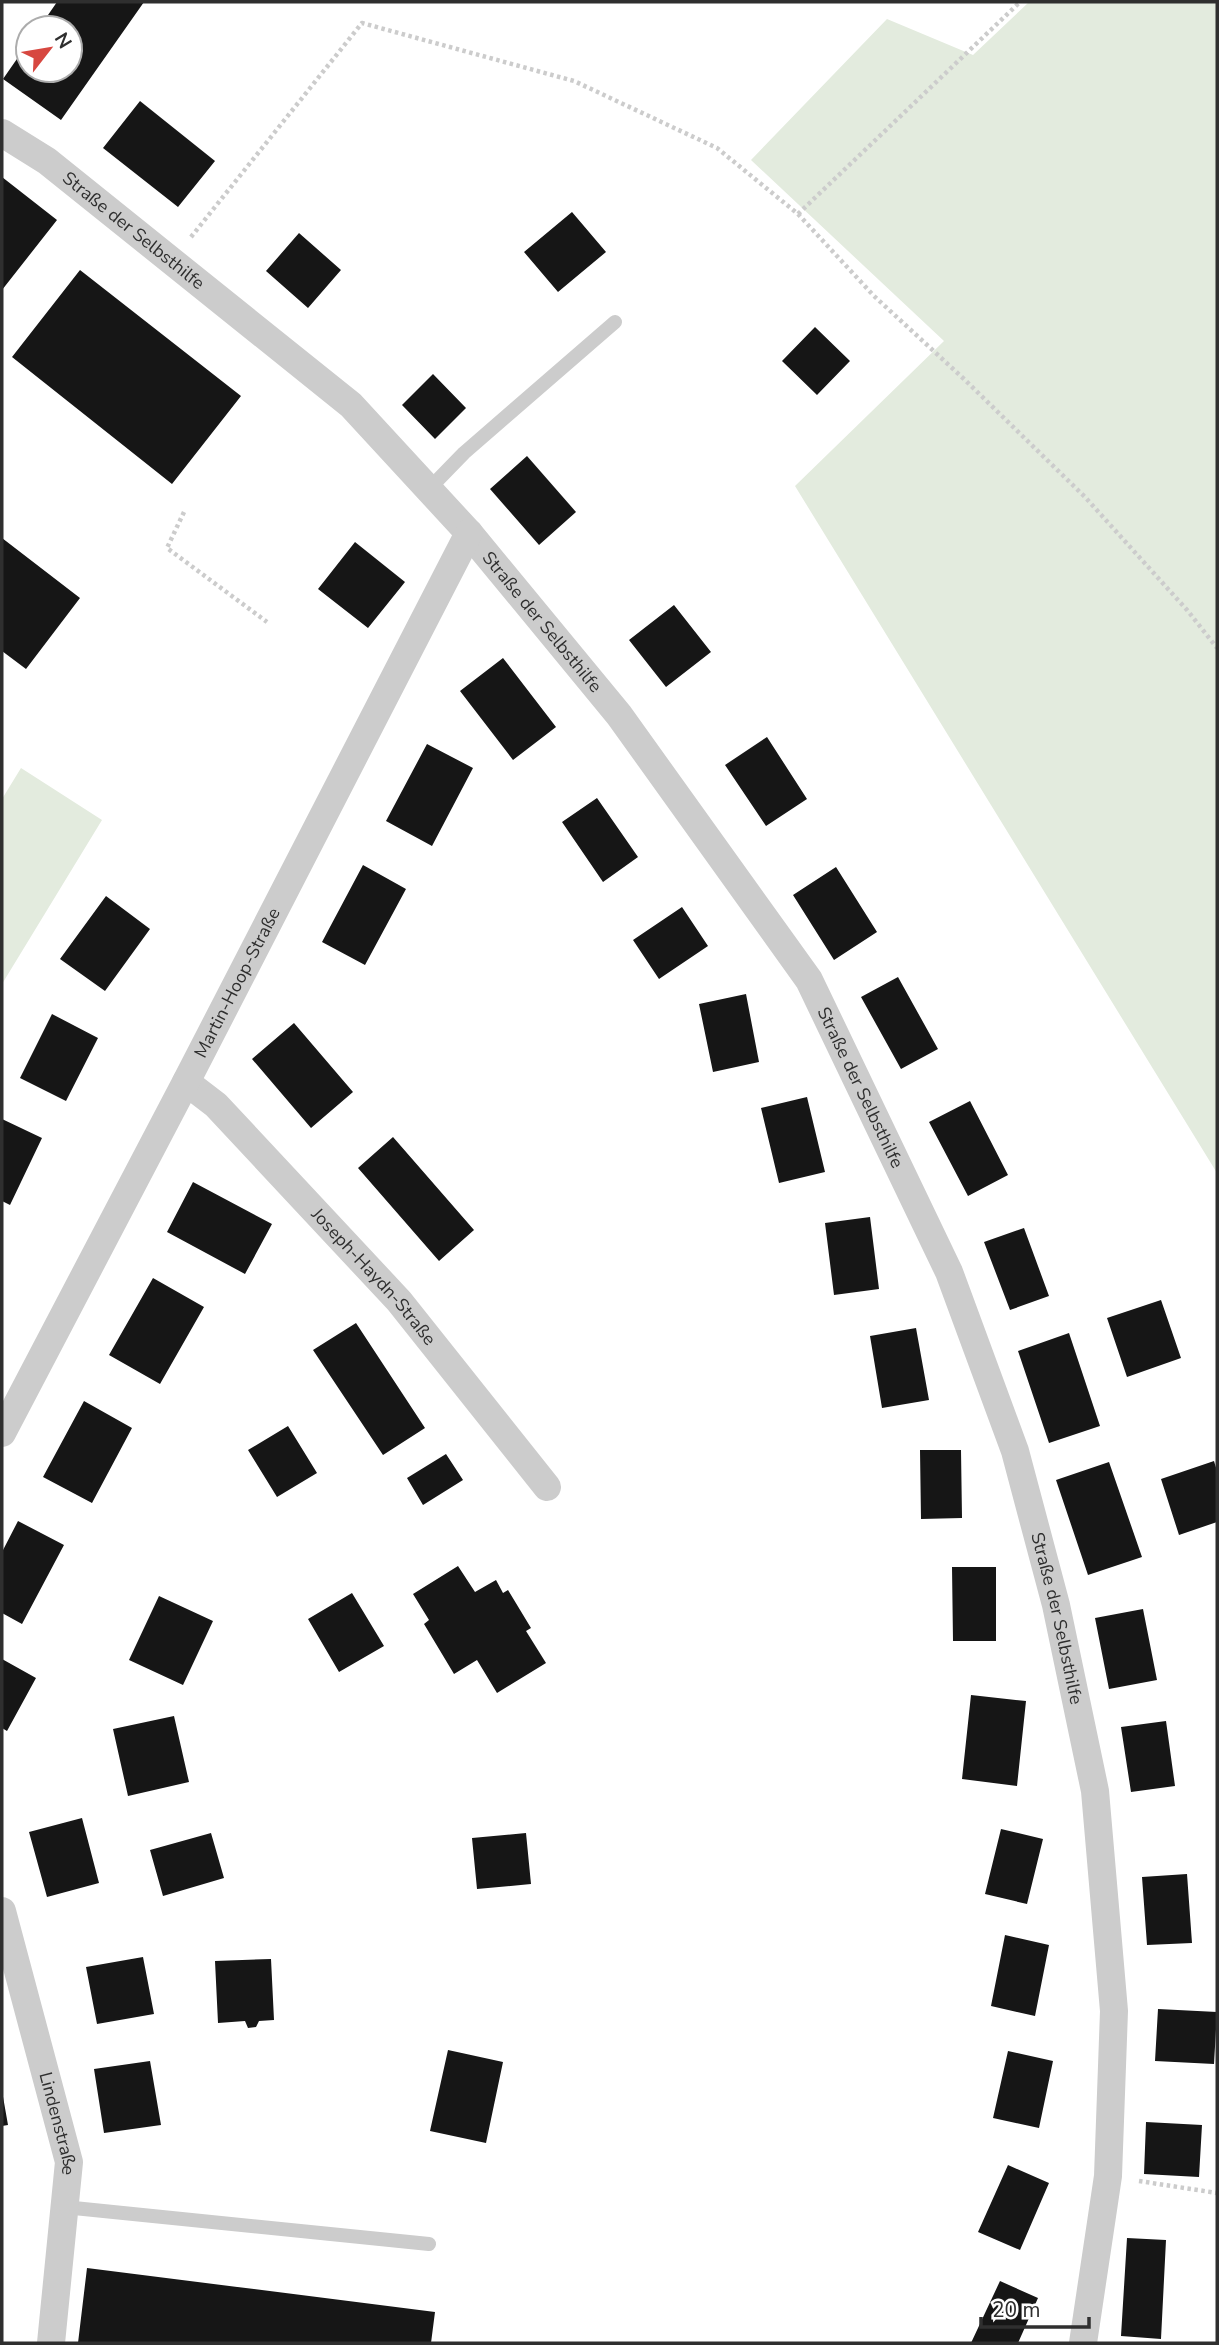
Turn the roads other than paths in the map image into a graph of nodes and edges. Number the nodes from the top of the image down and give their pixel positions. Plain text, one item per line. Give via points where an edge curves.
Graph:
1 (2, 134) edge
2 (615, 322) dead end
3 (429, 489) junction
4 (469, 533) junction
5 (186, 1082) junction
6 (2, 1433) edge
7 (547, 1487) dead end
8 (2, 1912) edge
9 (64, 2207) junction
10 (429, 2244) dead end
11 (51, 2343) edge
12 (1083, 2343) edge

1 - 3 street, Straße der Selbsthilfe via 47,161 351,405
2 - 3 lane
3 - 4 street, Straße der Selbsthilfe
4 - 5 street, Martin-Hoop-Straße
4 - 12 street, Straße der Selbsthilfe via 619,715 809,981 949,1272 1014,1451 1055,1605 1095,1791 1114,2011 1108,2176
5 - 6 street, Martin-Hoop-Straße
5 - 7 street, Joseph-Haydn-Straße via 216,1105 399,1301
8 - 9 street, Lindenstraße via 69,2162
9 - 10 lane
9 - 11 street, Lindenstraße

